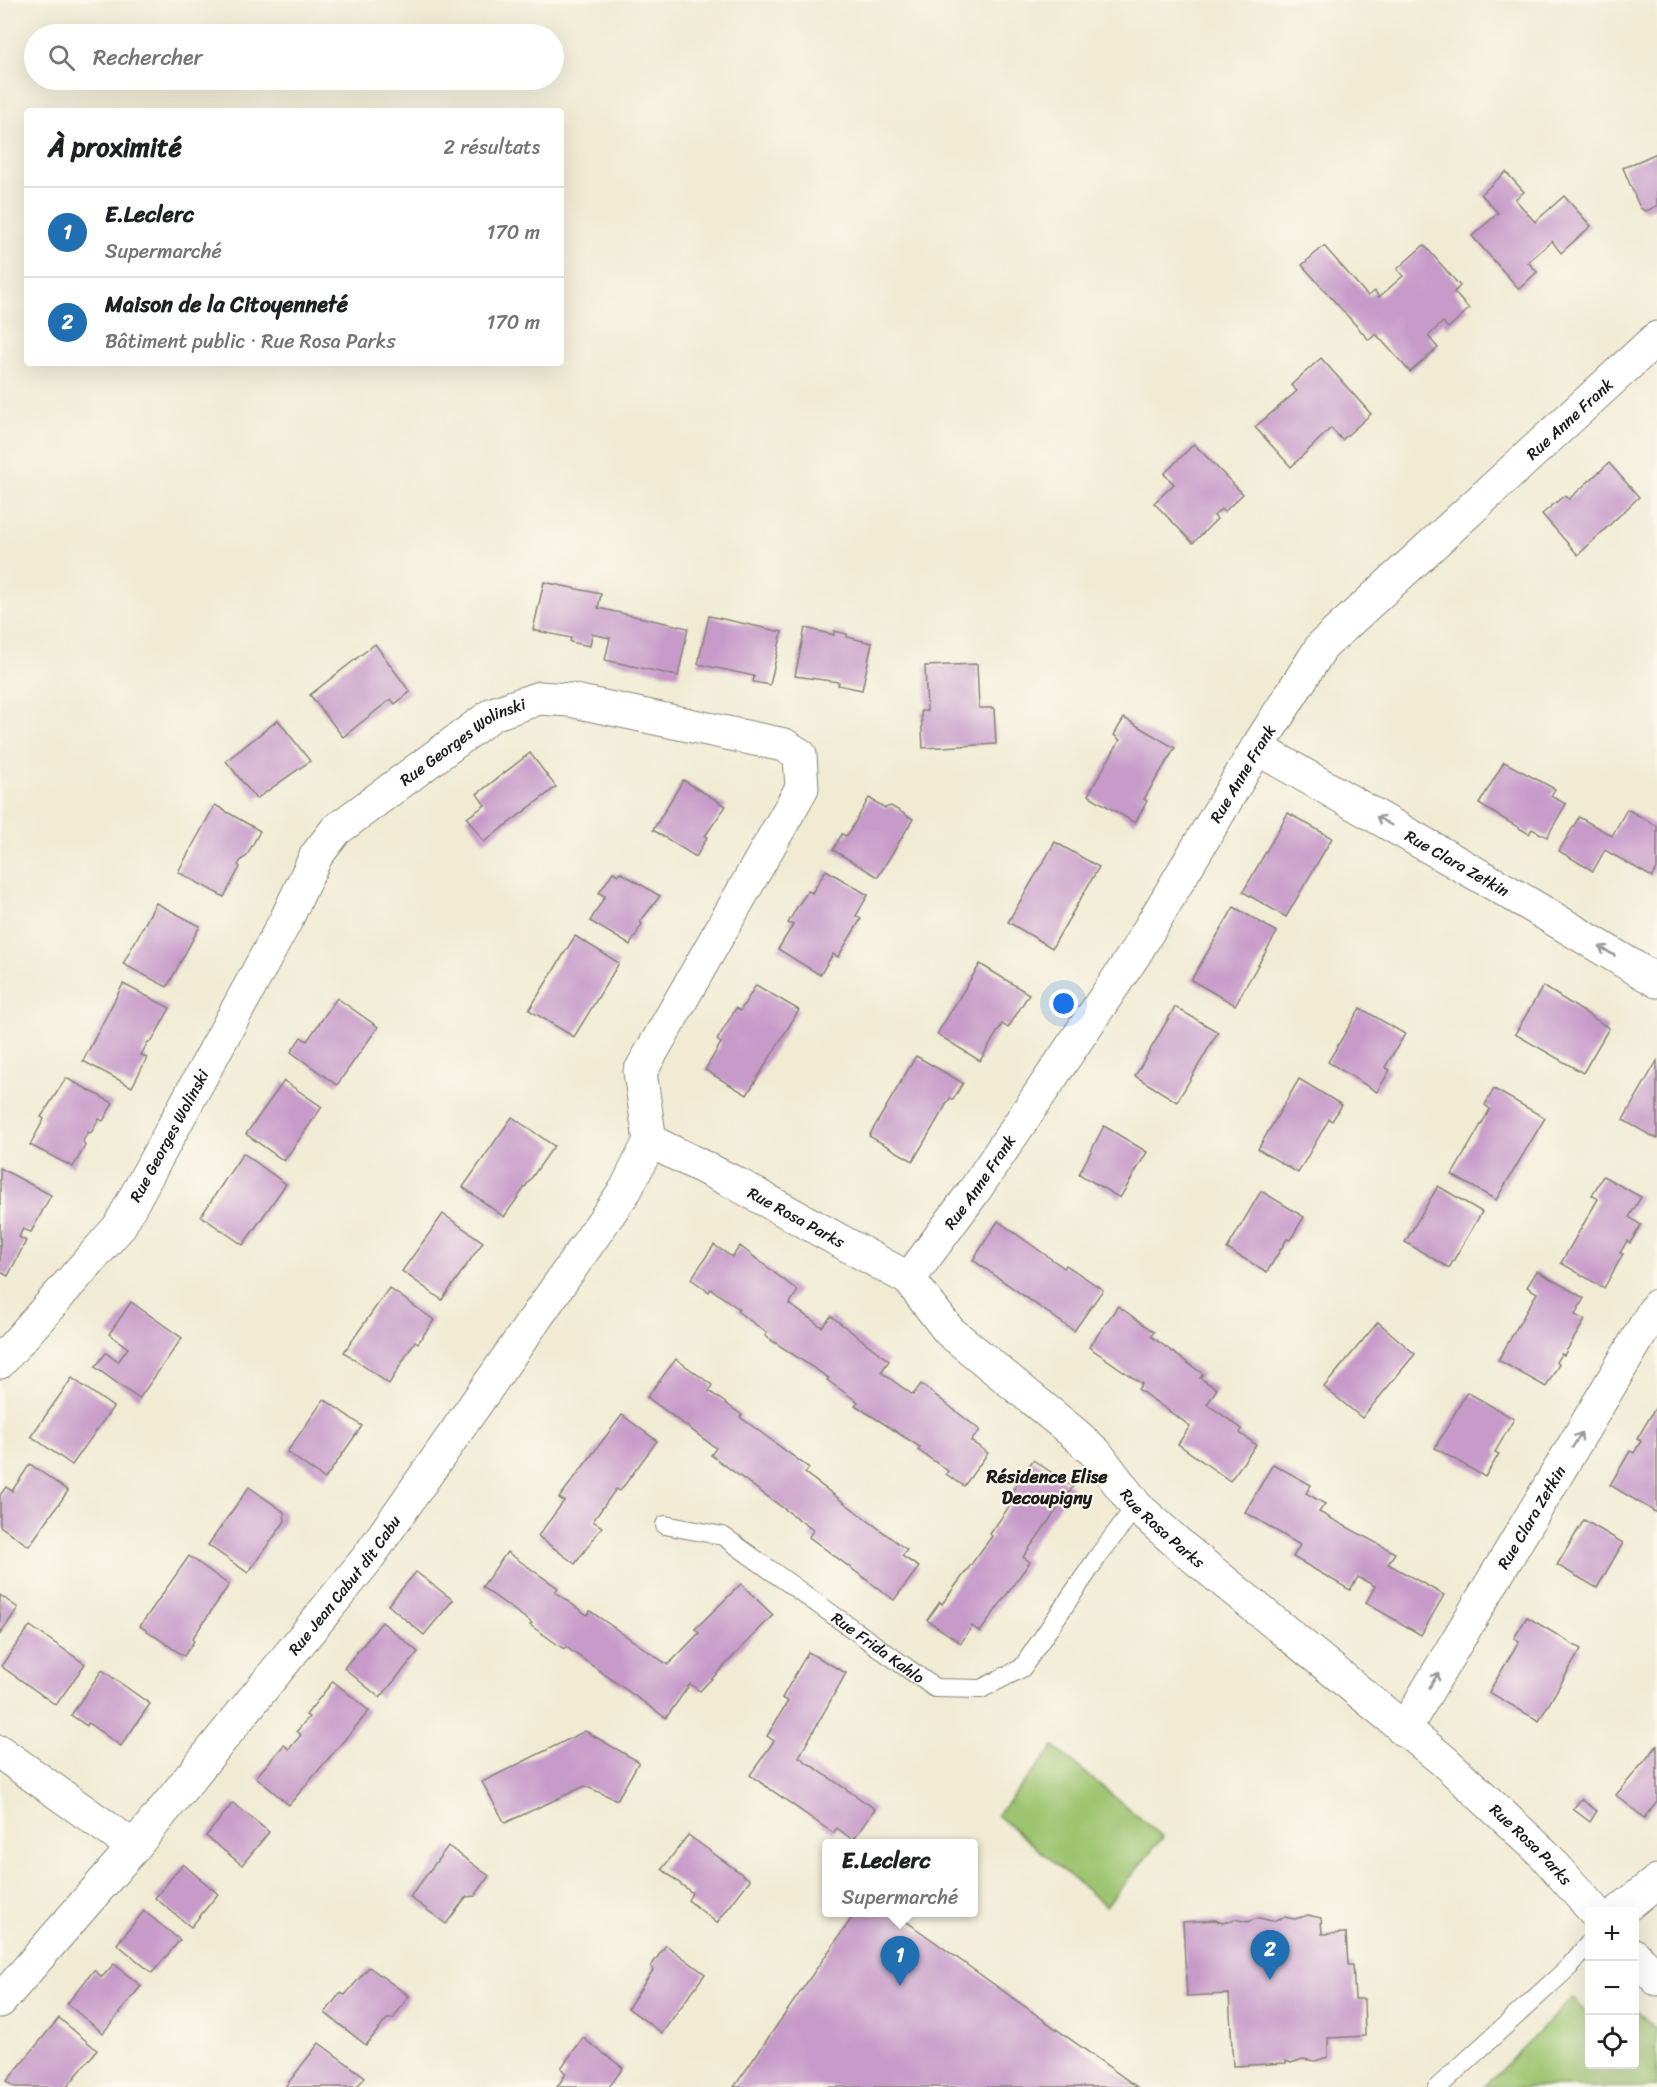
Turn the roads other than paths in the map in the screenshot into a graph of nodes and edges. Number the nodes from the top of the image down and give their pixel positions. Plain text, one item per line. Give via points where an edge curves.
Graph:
1 (1657, 338) edge
2 (1257, 748) junction
3 (1657, 981) edge
4 (650, 1141) junction
5 (909, 1279) junction
6 (1657, 1306) edge
7 (0, 1362) edge
8 (1136, 1506) junction
9 (665, 1525) dead end
10 (1404, 1730) junction
11 (0, 1752) edge
12 (134, 1847) junction
13 (1657, 1881) edge
14 (1591, 1907) edge
15 (1624, 1907) edge
16 (1585, 1948) edge
17 (1639, 1959) edge
18 (1657, 1979) edge
19 (0, 2001) edge
20 (1438, 2087) edge

1 - 2 street, Rue Anne Frank via 1322,646
3 -> 2 street, Rue Clara Zetkin
2 - 5 street, Rue Anne Frank via 1134,955 974,1191
4 - 5 street, Rue Rosa Parks via 745,1188
4 - 7 street, Rue Georges Wolinski via 640,1072 802,788 801,755 784,745 570,700 539,698 493,714 336,830 316,856 286,920 119,1227
4 - 12 street, Rue Jean Cabut dit Cabu via 626,1189 367,1559
5 - 8 street, Rue Rosa Parks via 949,1331 1096,1453
10 -> 6 street, Rue Clara Zetkin
8 - 9 lane, Rue Frida Kahlo via 1022,1668 981,1689 934,1688 723,1536
8 - 10 street, Rue Rosa Parks
10 - 14 street, Rue Rosa Parks via 1444,1761 1544,1854
11 - 12 street
12 - 19 street, Rue Jean Cabut dit Cabu
13 - 15 street
16 - 20 lane
17 - 18 street

